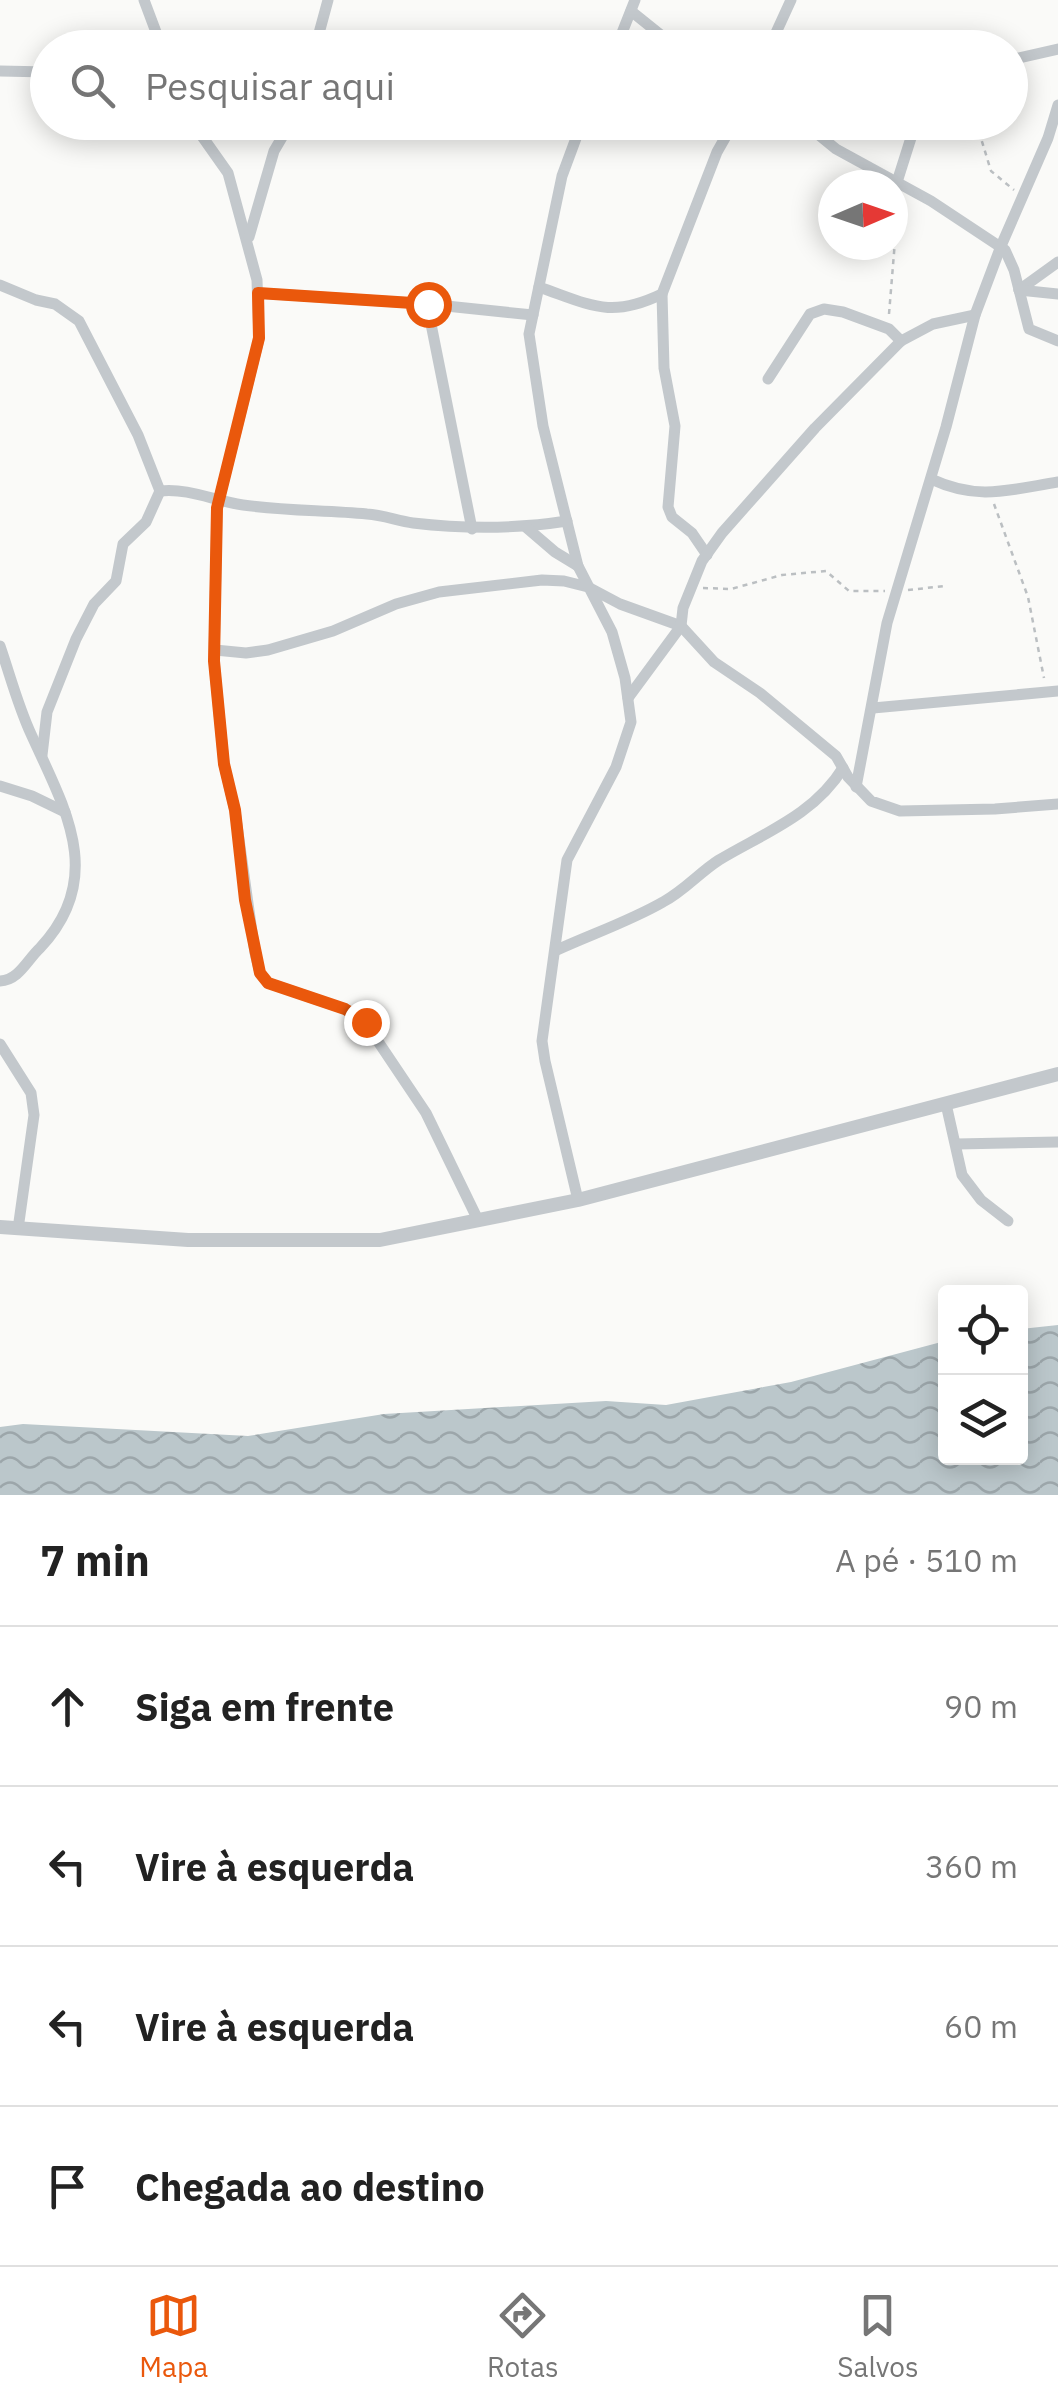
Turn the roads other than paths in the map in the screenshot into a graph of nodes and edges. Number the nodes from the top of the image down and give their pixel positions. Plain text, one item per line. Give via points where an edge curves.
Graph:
1 (144, 0) edge
2 (328, 0) edge
3 (791, 0) edge
4 (633, 6) edge
5 (155, 30) edge
6 (320, 30) edge
7 (623, 30) edge
8 (658, 30) edge
9 (777, 30) edge
10 (1058, 49) edge
11 (1028, 56) edge
12 (0, 72) edge
13 (30, 72) edge
14 (1058, 105) edge
15 (206, 140) edge
16 (280, 140) edge
17 (575, 140) edge
18 (724, 140) edge
19 (825, 140) edge
20 (910, 140) edge
21 (875, 170) edge
22 (901, 170) edge
23 (908, 189) edge
24 (248, 241) junction
25 (1001, 246) junction
26 (1058, 262) edge
27 (0, 285) edge
28 (539, 288) junction
29 (1019, 290) junction
30 (258, 293) junction
31 (662, 294) junction
32 (1058, 294) edge
33 (428, 304) junction
34 (634, 306) junction
35 (533, 315) junction
36 (975, 315) junction
37 (664, 318) junction
38 (901, 341) junction
39 (1058, 341) edge
40 (768, 379) dead end
41 (931, 479) junction
42 (1058, 482) edge
43 (160, 491) junction
44 (218, 498) junction
45 (567, 521) junction
46 (472, 528) junction
47 (526, 528) junction
48 (707, 554) junction
49 (578, 566) junction
50 (588, 587) junction
51 (681, 626) junction
52 (0, 646) edge
53 (215, 650) junction
54 (1052, 691) edge
55 (628, 698) junction
56 (872, 708) junction
57 (42, 755) junction
58 (842, 768) junction
59 (0, 786) edge
60 (856, 787) junction
61 (1058, 804) edge
62 (65, 812) junction
63 (556, 950) junction
64 (0, 981) edge
65 (0, 1044) edge
66 (1058, 1074) edge
67 (946, 1104) junction
68 (1058, 1142) edge
69 (957, 1144) junction
70 (578, 1200) junction
71 (478, 1220) junction
72 (1008, 1222) dead end
73 (0, 1226) edge
74 (18, 1228) junction

1 - 5 street
2 - 6 street
3 - 9 street
4 - 7 street
4 - 8 street
10 - 11 street
12 - 13 street
14 - 25 street
15 - 24 street via 228,173
16 - 24 street
17 - 28 street
18 - 31 street
19 - 21 street
20 - 22 street
23 - 25 street
24 - 30 street
25 - 29 street
25 - 36 street
26 - 29 street
27 - 43 street via 55,304 79,321
28 - 34 street via 586,304
28 - 35 street
29 - 32 street
29 - 39 street via 1029,330
30 - 33 street
30 - 44 street via 259,338
31 - 34 street
31 - 37 street
33 - 35 street
33 - 46 street
34 - 37 street
35 - 45 street via 532,369
36 - 38 street via 932,324
36 - 41 street
37 - 48 street via 664,368 675,426 668,507
38 - 40 street via 889,329 824,309 810,314
38 - 48 street
41 - 42 street via 958,492 990,493
41 - 56 street via 887,623
43 - 44 street
43 - 57 street via 146,522 122,544 116,581 94,604 76,639 47,712
44 - 46 street
44 - 53 street
45 - 47 street
45 - 49 street
46 - 47 street
47 - 49 street
48 - 51 street
49 - 50 street
50 - 51 street
50 - 53 street via 542,580 440,592 268,650
50 - 55 street via 612,632
51 - 55 street
51 - 58 street via 714,662 782,710
52 - 57 street
53 - 71 street via 224,764 260,973 268,983 366,1022 426,1114
54 - 56 street
55 - 63 street via 630,722 616,767 567,860
56 - 60 street
57 - 62 street
58 - 60 street
58 - 63 street via 803,811 722,858 665,902
59 - 62 street
60 - 61 street via 871,801 900,811
62 - 64 street via 77,858 65,912 15,977
63 - 70 street via 542,1040
65 - 74 street via 31,1093 34,1115
66 - 67 street
67 - 69 street
67 - 70 street
68 - 69 street
69 - 72 street via 968,1186
70 - 71 street
71 - 74 street via 380,1240 188,1240
73 - 74 street

